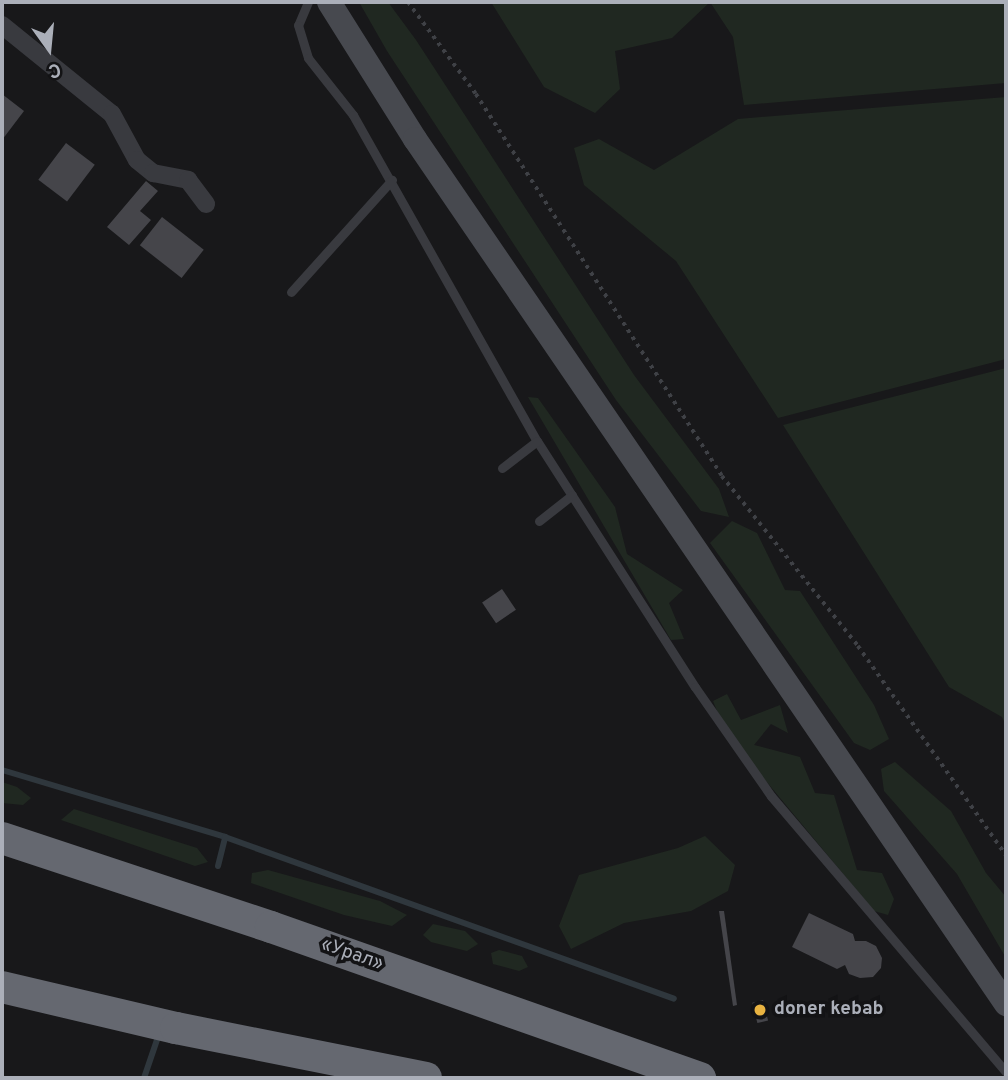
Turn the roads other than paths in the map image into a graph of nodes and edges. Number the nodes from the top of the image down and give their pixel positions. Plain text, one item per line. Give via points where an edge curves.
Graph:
1 (307, 2) edge
2 (330, 2) edge
3 (2, 25) edge
4 (391, 180) junction
5 (206, 204) dead end
6 (291, 292) dead end
7 (537, 441) junction
8 (502, 468) dead end
9 (572, 495) junction
10 (539, 522) dead end
11 (2, 838) edge
12 (2, 856) edge
13 (116, 874) junction
14 (2, 971) edge
15 (2, 987) edge
16 (44, 998) junction
17 (1006, 1004) edge
18 (1006, 1072) edge
19 (426, 1078) edge
20 (700, 1078) edge

1 - 4 lane via 299,25 308,58 353,115
2 - 17 main road via 415,139
3 - 5 street via 112,114 137,160 153,173 188,180
4 - 6 lane
4 - 7 lane
7 - 8 lane
7 - 9 lane
9 - 10 lane
9 - 18 lane via 771,796
11 - 13 highway, «Урал»
12 - 13 highway
13 - 20 highway, «Урал»
14 - 16 highway
15 - 16 highway
16 - 19 highway

